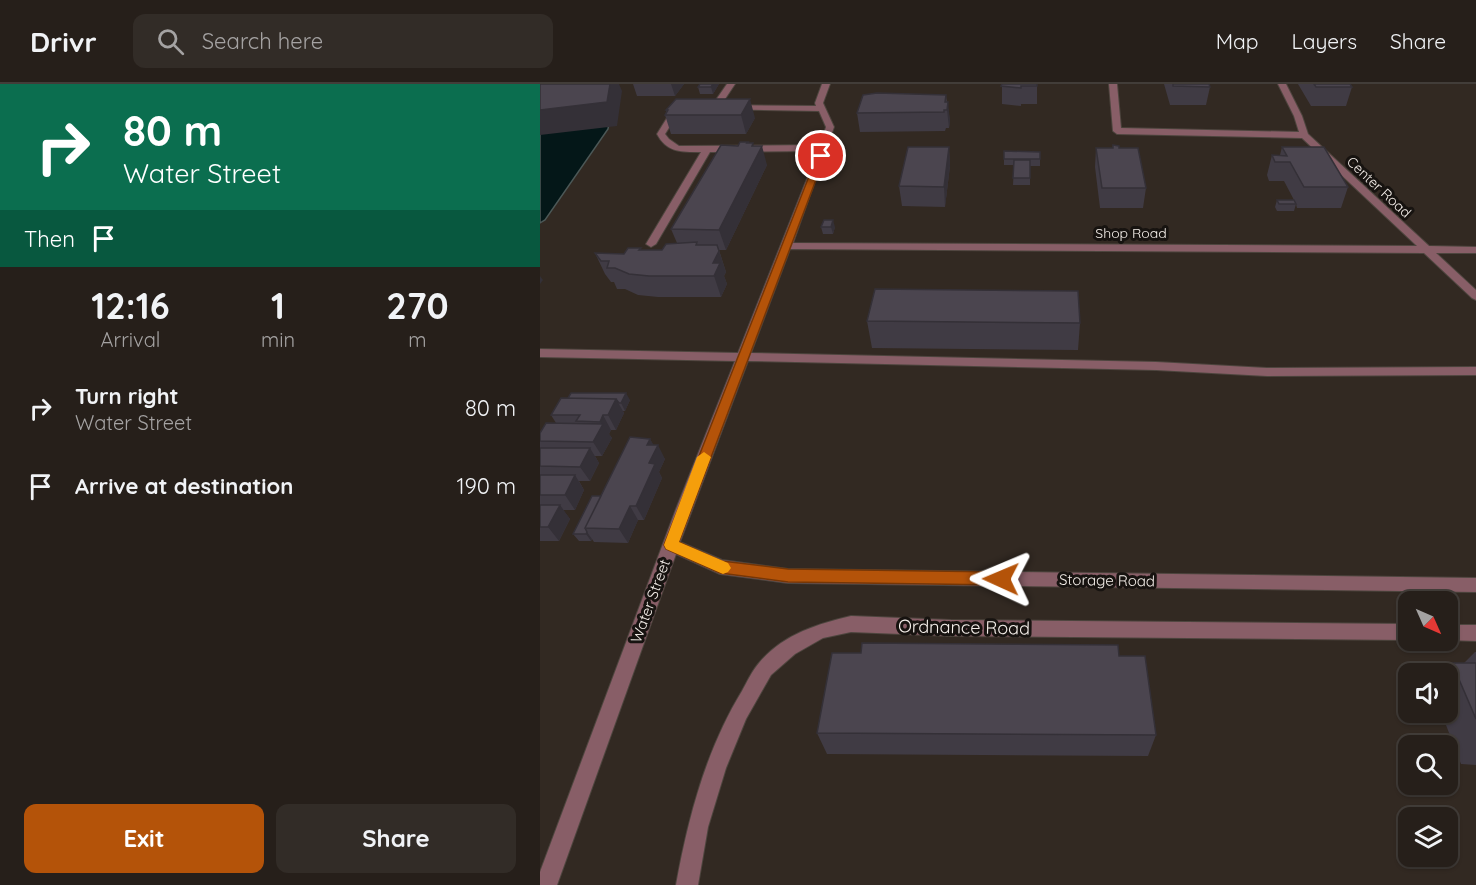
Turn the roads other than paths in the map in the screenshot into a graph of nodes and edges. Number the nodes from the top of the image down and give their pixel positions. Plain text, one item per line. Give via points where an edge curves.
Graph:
1 (731, 84) edge
2 (826, 84) edge
3 (1113, 84) edge
4 (1282, 84) edge
5 (687, 107) edge
6 (822, 109) junction
7 (1304, 135) junction
8 (824, 148) junction
9 (707, 149) junction
10 (651, 244) dead end
11 (785, 246) junction
12 (1426, 250) junction
13 (1476, 250) edge
14 (1476, 296) edge
15 (540, 353) edge
16 (742, 358) junction
17 (1476, 371) edge
18 (671, 545) junction
19 (1476, 585) edge
20 (1398, 632) edge
21 (1458, 633) edge
22 (1476, 633) edge
23 (546, 885) edge
24 (687, 885) edge

1 - 6 street via 711,107
2 - 6 street, Water Street via 819,103
3 - 7 street via 1117,131
4 - 7 street, Center Road
5 - 9 street via 678,107 661,134 678,149
6 - 8 street, Water Street via 830,127
7 - 12 street, Center Road
8 - 9 street
8 - 11 street, Water Street
9 - 10 street
11 - 12 street, Shop Road
11 - 16 street, Water Street
12 - 13 street, Shop Road
12 - 14 street, Center Road
15 - 16 street
16 - 17 street via 1267,372
16 - 18 street, Water Street
18 - 19 street, Storage Road via 720,567 788,576
18 - 23 street, Water Street
20 - 24 street, Ordnance Road via 851,624 819,631 789,648 765,669 739,713 697,827
21 - 22 street

